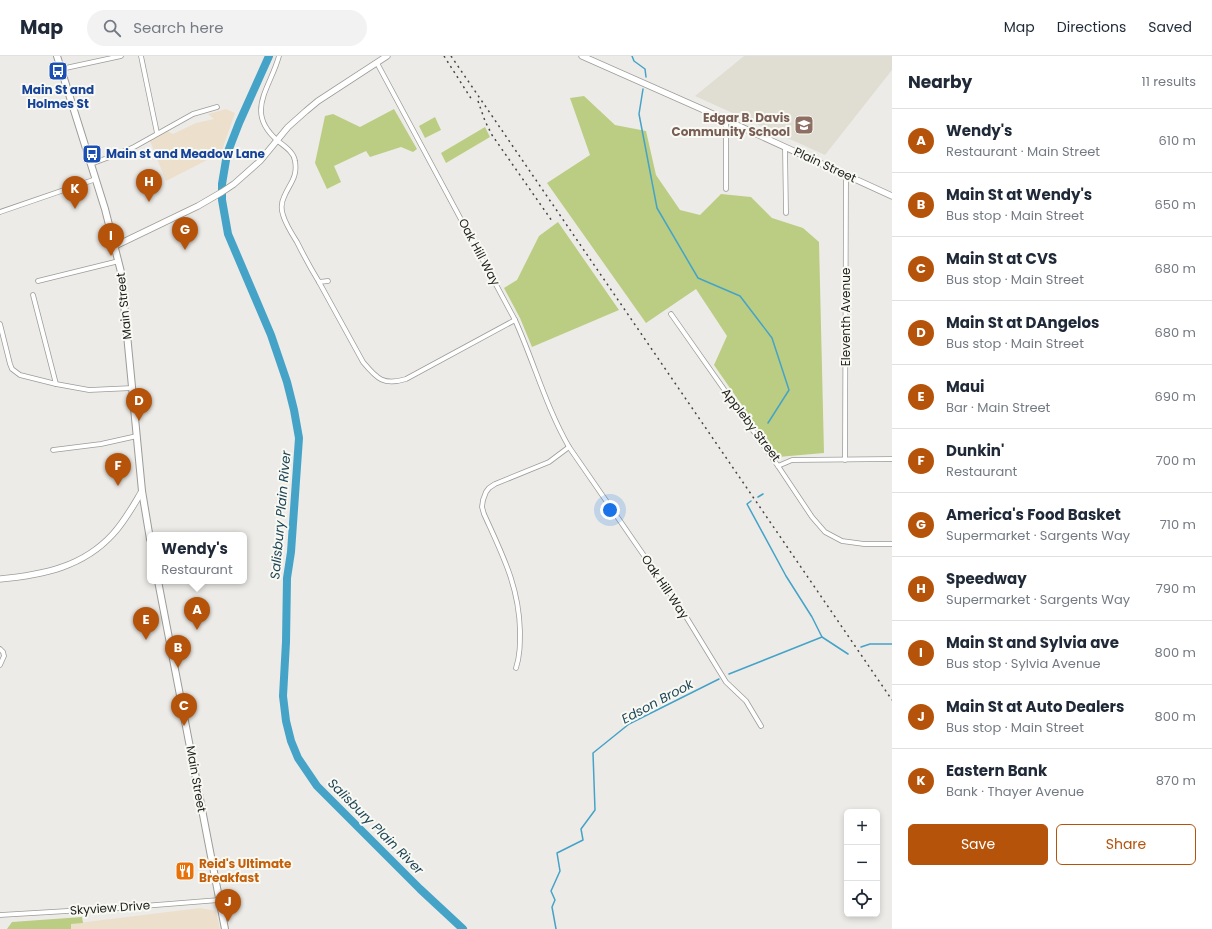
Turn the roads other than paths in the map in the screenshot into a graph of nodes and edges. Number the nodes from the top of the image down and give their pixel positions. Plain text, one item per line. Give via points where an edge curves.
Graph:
1 (57, 56) edge
2 (121, 56) edge
3 (141, 56) edge
4 (279, 56) edge
5 (387, 56) edge
6 (582, 56) edge
7 (377, 63) junction
8 (61, 69) junction
9 (217, 107) dead end
10 (726, 120) junction
11 (157, 133) junction
12 (277, 140) junction
13 (785, 147) junction
14 (91, 164) junction
15 (846, 174) junction
16 (96, 179) junction
17 (726, 189) dead end
18 (892, 196) edge
19 (0, 212) edge
20 (786, 213) dead end
21 (115, 246) junction
22 (119, 261) junction
23 (38, 281) dead end
24 (328, 281) dead end
25 (319, 282) junction
26 (33, 295) dead end
27 (671, 314) dead end
28 (515, 320) junction
29 (0, 324) edge
30 (56, 384) junction
31 (133, 388) junction
32 (137, 436) junction
33 (569, 447) junction
34 (53, 450) dead end
35 (892, 459) edge
36 (846, 460) junction
37 (778, 466) junction
38 (142, 491) junction
39 (144, 505) junction
40 (131, 510) junction
41 (149, 532) edge
42 (892, 544) edge
43 (0, 578) edge
44 (159, 584) edge
45 (0, 649) edge
46 (0, 665) edge
47 (516, 668) dead end
48 (761, 726) dead end
49 (219, 900) junction
50 (0, 915) edge
51 (225, 929) edge

1 - 8 main road, Main Street
2 - 8 street
3 - 11 street
4 - 12 street via 261,108 267,132
5 - 7 main road
6 - 10 main road, Plain Street
7 - 12 main road via 318,101 296,119
7 - 28 street, Oak Hill Way
8 - 14 main road, Main Street
9 - 11 street via 193,114
10 - 13 main road, Plain Street
10 - 17 street
11 - 14 street via 134,147
12 - 21 main road via 260,161 234,184 211,199
12 - 25 street via 290,152 296,166 293,182 284,198 283,215
13 - 15 main road, Plain Street
13 - 20 street
14 - 16 main road, Main Street
15 - 18 main road, Plain Street
15 - 36 street, Eleventh Avenue
16 - 19 street
16 - 21 main road, Main Street
21 - 22 main road, Main Street
22 - 23 street
22 - 31 main road, Main Street
24 - 25 street
25 - 28 street via 363,362 372,373 384,381 394,383
26 - 30 street
27 - 37 street, Appleby Street
28 - 33 street, Oak Hill Way via 559,430
29 - 30 street via 12,368 20,375
30 - 31 street via 89,390
31 - 32 main road, Main Street
32 - 34 street
32 - 38 main road, Main Street
33 - 47 street via 549,462 495,484 486,492 483,500 484,514 511,577 518,602 520,647
33 - 48 street, Oak Hill Way via 685,615 726,682 746,701
35 - 36 street, Appleby Street
36 - 37 street, Appleby Street via 792,460
37 - 42 street via 825,532 842,541
38 - 39 main road, Main Street
38 - 40 main road
39 - 40 main road
39 - 41 main road, Main Street
40 - 43 main road via 104,544 75,562 48,572
44 - 49 main road, Main Street
45 - 46 street via 4,656
49 - 50 street, Skyview Drive
49 - 51 main road, Main Street

